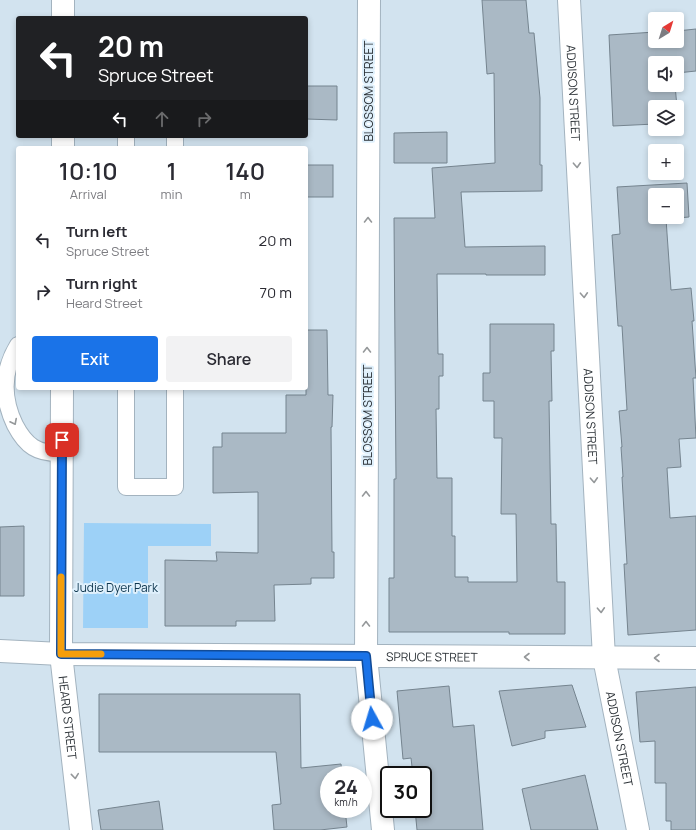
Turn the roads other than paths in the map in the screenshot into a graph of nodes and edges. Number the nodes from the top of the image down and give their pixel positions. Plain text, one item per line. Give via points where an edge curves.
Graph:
1 (63, 0) edge
2 (369, 0) edge
3 (573, 0) edge
4 (63, 16) edge
5 (16, 348) edge
6 (62, 390) edge
7 (126, 390) edge
8 (175, 390) edge
9 (62, 453) junction
10 (0, 651) edge
11 (61, 654) junction
12 (366, 656) junction
13 (604, 658) junction
14 (696, 658) edge
15 (81, 830) edge
16 (383, 830) edge
17 (638, 830) edge

1 - 4 street
12 -> 2 street, BLOSSOM STREET
3 -> 13 street, ADDISON STREET
5 -> 9 lane via 5,377 5,396 10,414 19,432 31,447 46,452
6 - 9 street, HEARD STREET
7 - 8 lane via 126,487 175,487
9 - 11 street, HEARD STREET
10 - 11 street, SPRUCE STREET
11 - 12 street, SPRUCE STREET
11 -> 15 street, HEARD STREET
13 -> 12 street, SPRUCE STREET
12 - 16 street, BLOSSOM STREET
14 -> 13 street, SPRUCE STREET
13 - 17 street, ADDISON STREET

